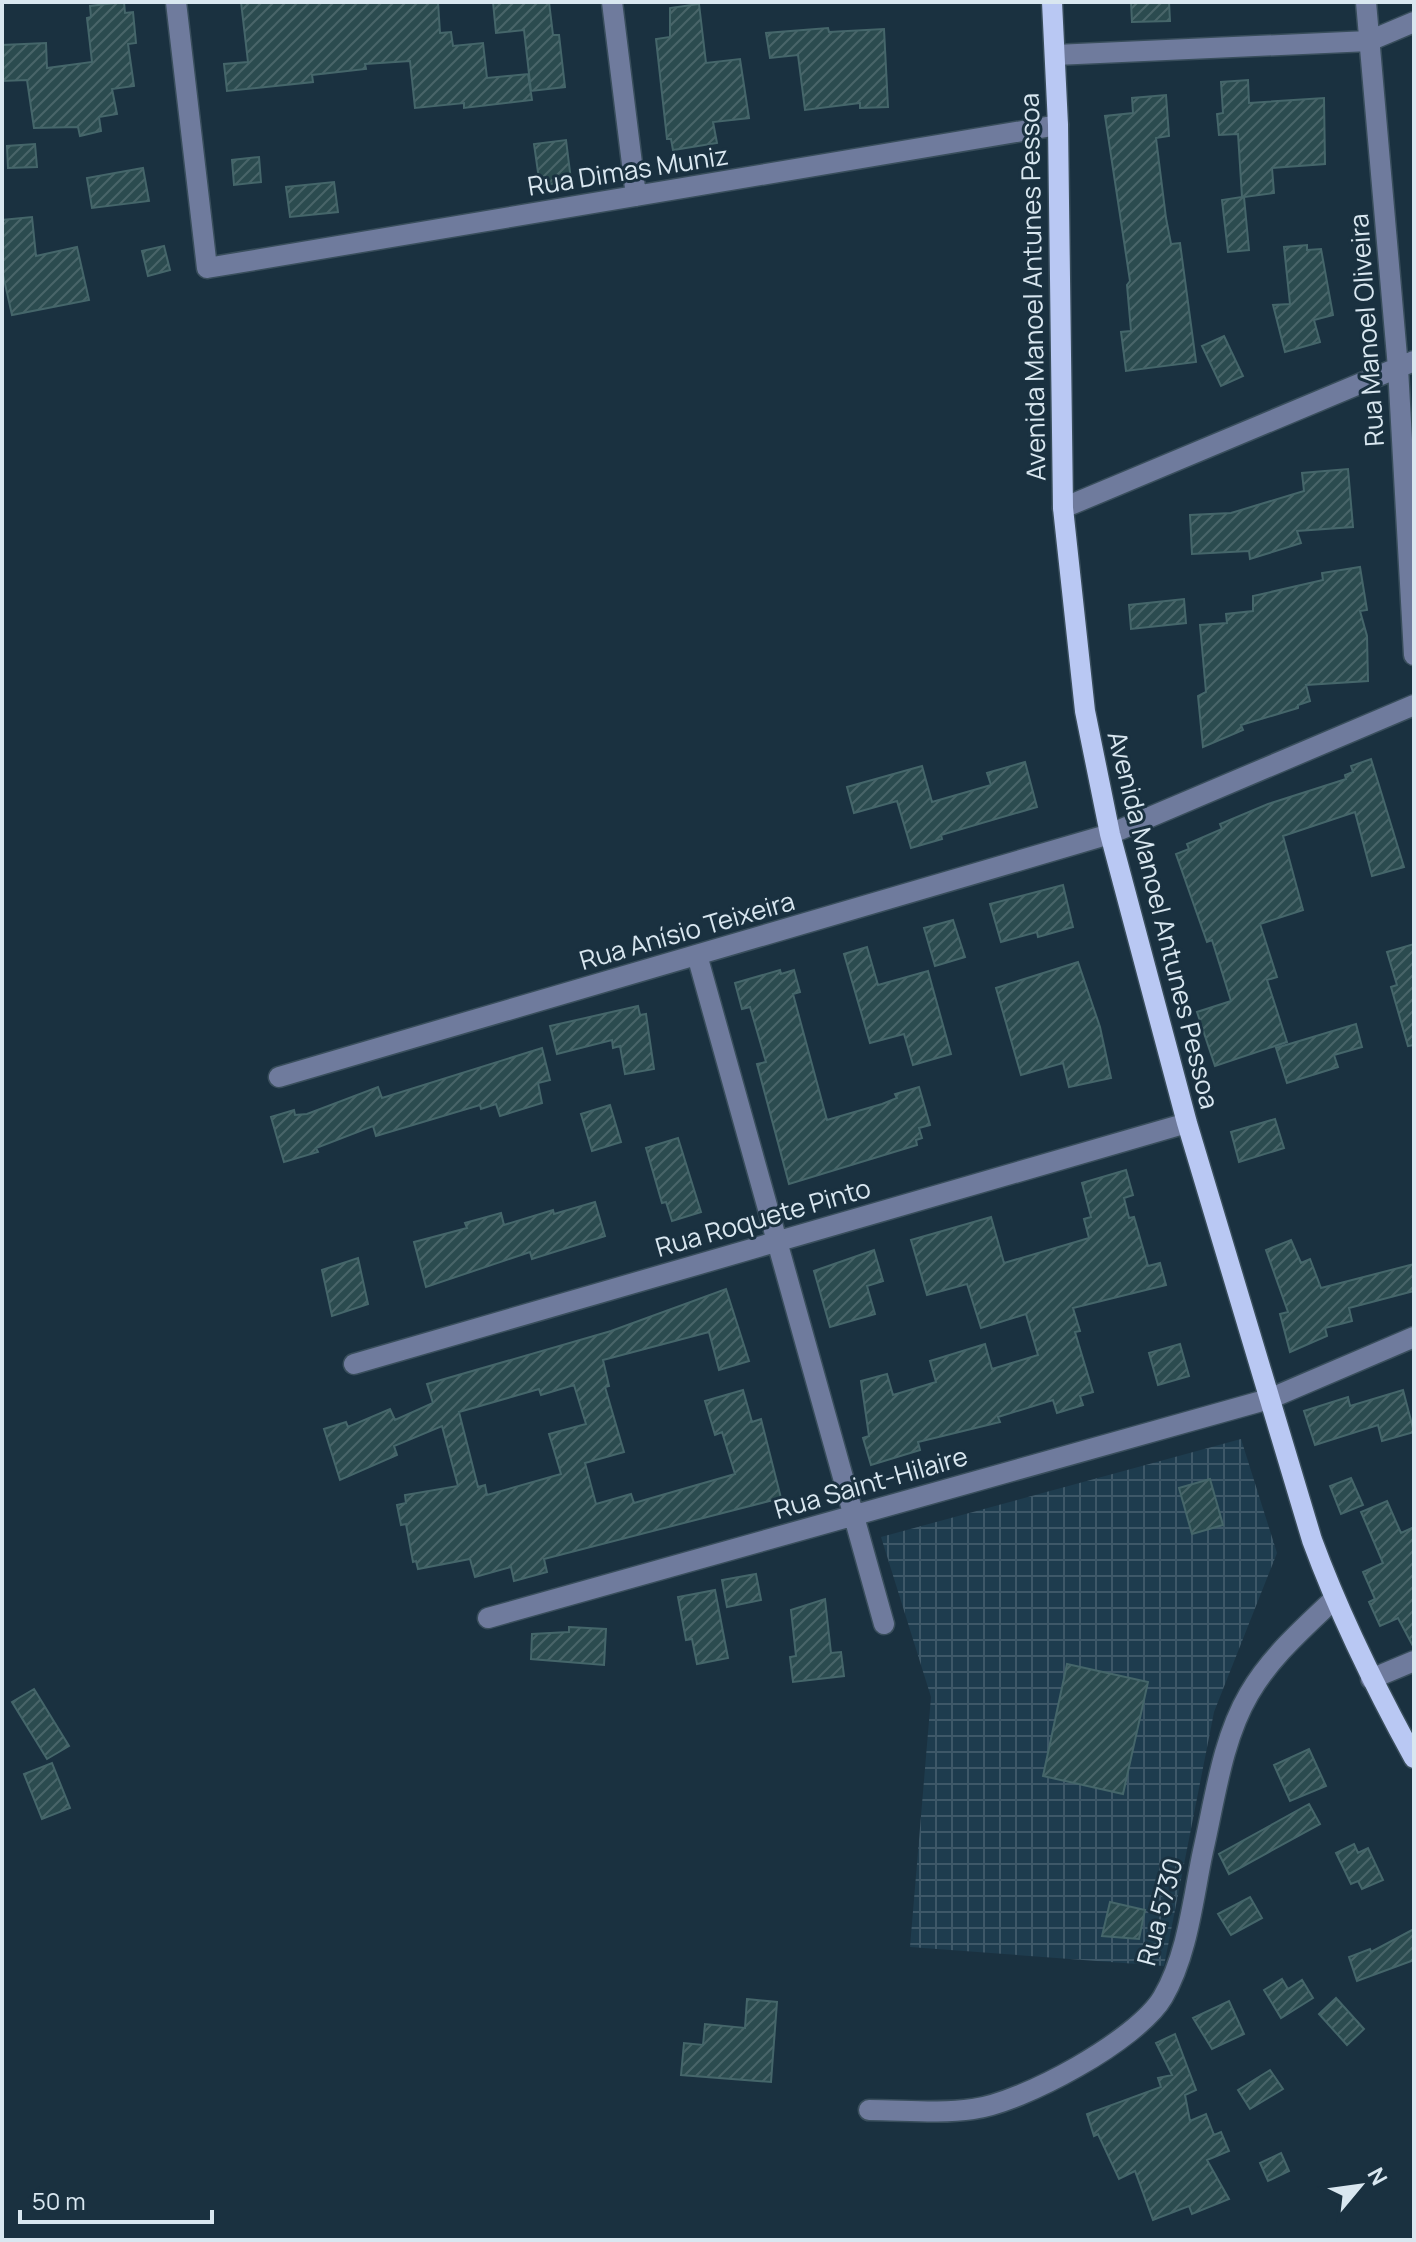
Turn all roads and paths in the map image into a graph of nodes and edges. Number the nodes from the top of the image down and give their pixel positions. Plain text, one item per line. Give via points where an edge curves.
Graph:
1 (176, 2) edge
2 (612, 2) edge
3 (1052, 2) edge
4 (1366, 2) edge
5 (1414, 22) edge
6 (1369, 41) junction
7 (1055, 55) junction
8 (1058, 125) junction
9 (636, 196) junction
10 (1406, 364) edge
11 (1063, 508) junction
12 (1414, 655) edge
13 (1414, 705) edge
14 (1110, 834) junction
15 (697, 955) junction
16 (279, 1077) dead end
17 (1187, 1123) junction
18 (777, 1241) junction
19 (1414, 1337) edge
20 (354, 1364) dead end
21 (1269, 1399) junction
22 (854, 1515) junction
23 (1334, 1599) junction
24 (488, 1618) dead end
25 (884, 1624) dead end
26 (1413, 1662) edge
27 (1371, 1679) junction
28 (1414, 1758) edge
29 (869, 2110) dead end

1 - 9 street, Rua Dimas Muniz via 207,268
2 - 9 street
3 - 7 main road, Avenida Manoel Antunes Pessoa
4 - 6 street, Rua Manoel Oliveira
5 - 6 street
6 - 7 street
6 - 10 street, Rua Manoel Oliveira
7 - 8 main road, Avenida Manoel Antunes Pessoa
8 - 9 street, Rua Dimas Muniz
8 - 11 main road, Avenida Manoel Antunes Pessoa
10 - 11 street
10 - 12 street, Rua Manoel Oliveira
11 - 14 main road, Avenida Manoel Antunes Pessoa via 1083,697
13 - 14 street, Rua Anísio Teixeira
14 - 15 street, Rua Anísio Teixeira
14 - 17 main road, Avenida Manoel Antunes Pessoa
15 - 16 street, Rua Anísio Teixeira
15 - 18 street
17 - 18 street, Rua Roquete Pinto
17 - 21 main road, Avenida Manoel Antunes Pessoa
18 - 20 street, Rua Roquete Pinto
18 - 22 street
19 - 21 street, Rua Saint-Hilaire
21 - 22 street, Rua Saint-Hilaire
21 - 23 main road, Avenida Manoel Antunes Pessoa
22 - 24 street, Rua Saint-Hilaire
22 - 25 street
23 - 27 main road, Avenida Manoel Antunes Pessoa
23 - 29 street, Rua 5730 via 1277,1653 1248,1695 1225,1753 1180,1955 1162,1998 1135,2026 1025,2095 973,2109
26 - 27 street
27 - 28 main road, Avenida Manoel Antunes Pessoa

